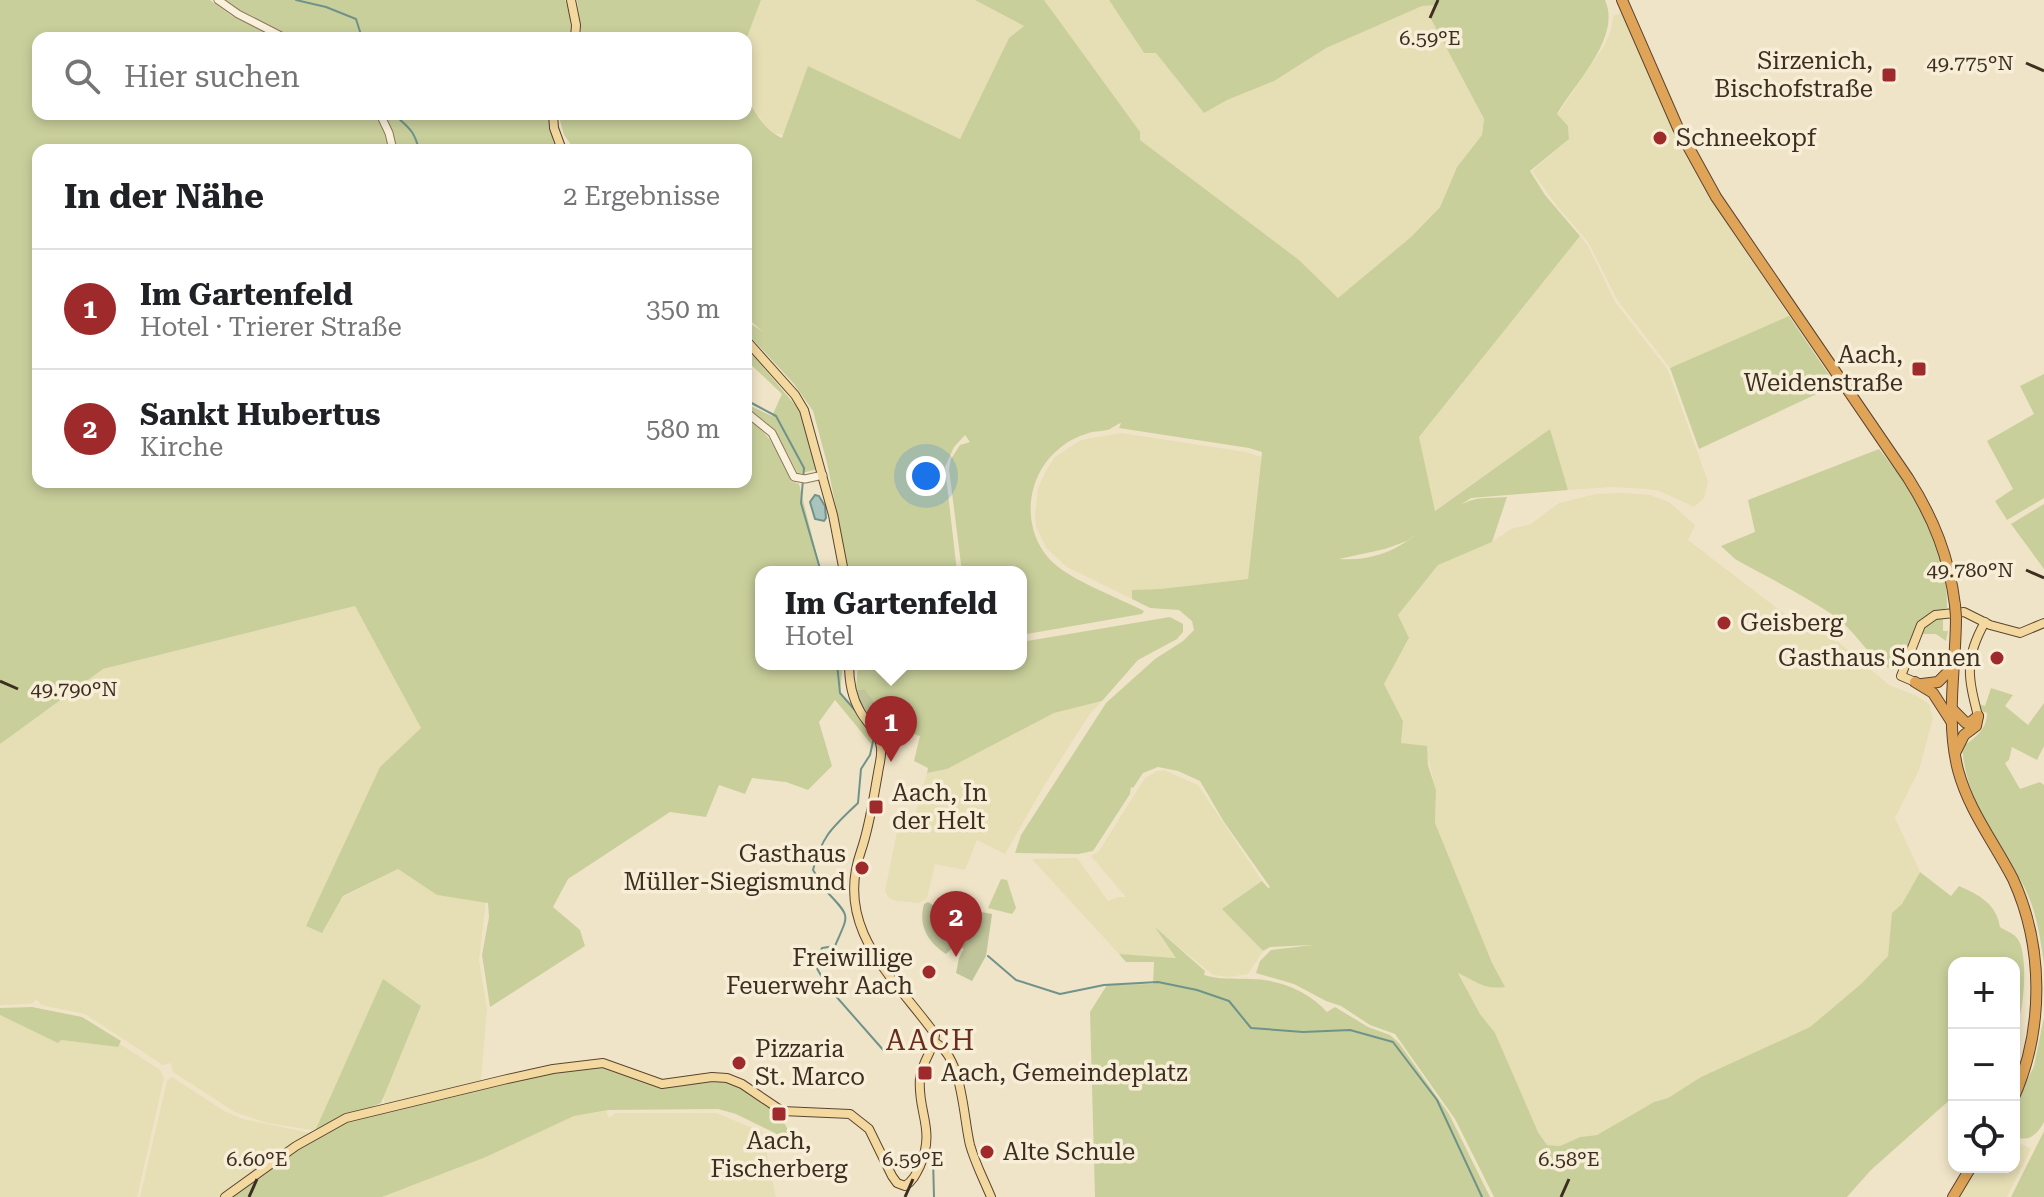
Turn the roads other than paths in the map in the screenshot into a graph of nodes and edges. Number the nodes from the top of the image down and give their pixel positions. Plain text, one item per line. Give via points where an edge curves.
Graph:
1 (218, 0) edge
2 (571, 0) edge
3 (1622, 0) edge
4 (273, 32) edge
5 (575, 32) edge
6 (383, 120) edge
7 (553, 120) edge
8 (392, 144) edge
9 (560, 144) edge
10 (752, 347) edge
11 (752, 417) edge
12 (823, 475) junction
13 (843, 566) edge
14 (1985, 622) junction
15 (2044, 623) edge
16 (1953, 667) junction
17 (849, 670) edge
18 (1915, 682) junction
19 (1951, 708) junction
20 (1978, 716) junction
21 (1951, 722) junction
22 (1955, 755) junction
23 (934, 1042) junction
24 (2020, 1082) edge
25 (1967, 1173) edge
26 (225, 1197) edge
27 (991, 1197) edge
28 (1953, 1197) edge

1 - 4 street
2 - 5 main road
3 - 16 highway, bridge via 1678,128 1716,197 1928,511 1944,548 1955,605
6 - 8 street
7 - 9 main road
10 - 12 main road via 804,410
11 - 12 street via 779,443 791,474 802,479
12 - 13 main road
14 - 15 main road via 2020,633
14 - 18 main road via 1958,611 1927,619 1901,676
14 - 20 main road via 1968,666
16 - 18 highway via 1936,683
16 - 19 highway
17 - 23 main road via 856,703 882,750 871,820 855,872 858,916 869,948 932,1030
18 - 21 highway via 1933,693
19 - 20 highway via 1966,723
19 - 21 highway
20 - 22 highway
21 - 22 highway
22 - 24 highway via 1963,788 2020,893 2038,949 2037,1023
23 - 26 main road via 920,1080 927,1145 905,1186 892,1176 869,1129 850,1114 782,1111 727,1078 662,1084 603,1063 553,1069 346,1118
23 - 27 main road via 945,1049 955,1071 970,1147
25 - 28 highway

